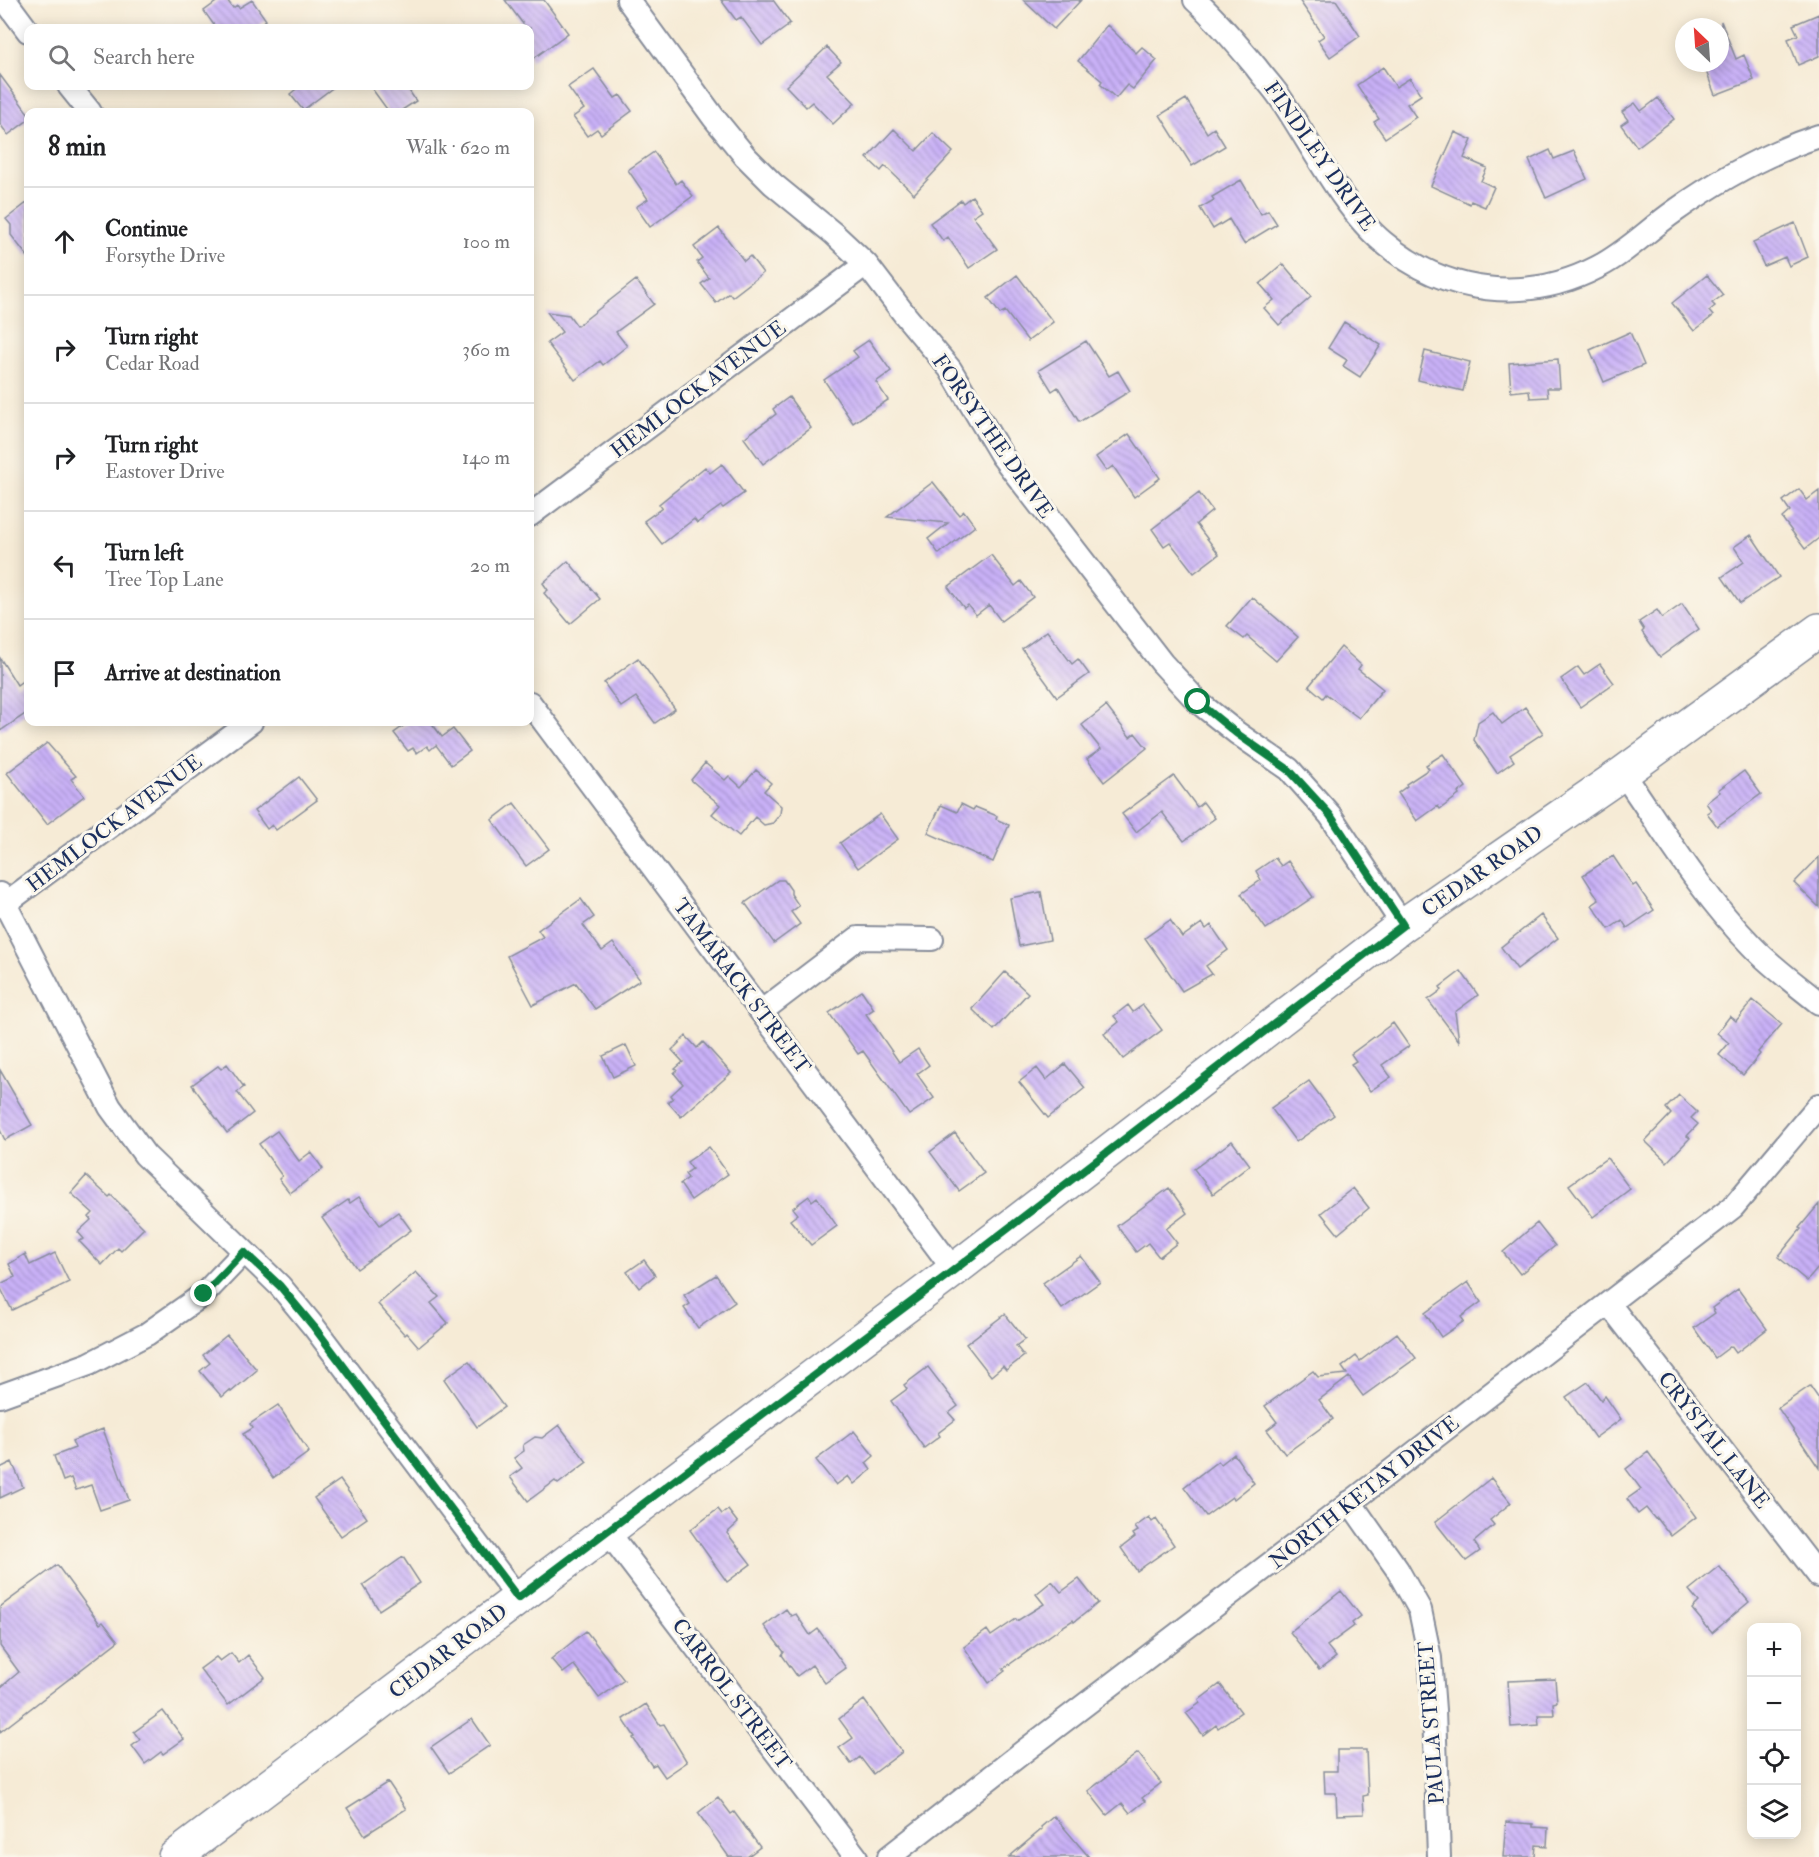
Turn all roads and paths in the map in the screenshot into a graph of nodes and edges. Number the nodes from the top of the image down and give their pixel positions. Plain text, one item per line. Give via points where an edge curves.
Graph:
1 (5, 0) edge
2 (629, 0) edge
3 (1210, 4) edge
4 (24, 26) edge
5 (72, 90) edge
6 (87, 108) edge
7 (1819, 136) edge
8 (866, 264) junction
9 (534, 512) edge
10 (1819, 630) edge
11 (534, 708) edge
12 (245, 726) edge
13 (1623, 773) junction
14 (3, 898) edge
15 (1403, 925) junction
16 (932, 939) dead end
17 (1819, 1003) edge
18 (762, 1011) junction
19 (1819, 1105) edge
20 (244, 1252) junction
21 (954, 1270) junction
22 (1609, 1304) junction
23 (0, 1396) edge
24 (1350, 1502) junction
25 (608, 1532) junction
26 (1819, 1576) edge
27 (518, 1598) junction
28 (175, 1857) edge
29 (856, 1857) edge
30 (889, 1857) edge
31 (1439, 1857) edge

1 - 4 street
2 - 8 street, FORSYTHE DRIVE via 745,156
3 - 7 street, FINDLEY DRIVE via 1279,96 1356,214 1383,242 1412,263 1454,283 1498,290 1532,289 1564,282 1633,245 1723,178
5 - 6 street
8 - 9 street, HEMLOCK AVENUE
8 - 15 street, FORSYTHE DRIVE via 950,369 1002,456 1162,663 1198,702 1289,770 1330,815
10 - 13 street, CEDAR ROAD
11 - 18 street, TAMARACK STREET
12 - 14 street, HEMLOCK AVENUE
13 - 15 street, CEDAR ROAD
13 - 17 street via 1720,910 1754,948
14 - 20 street via 110,1107 145,1155
15 - 21 street, CEDAR ROAD
16 - 18 street via 858,938
18 - 21 street, TAMARACK STREET
19 - 22 street, NORTH KETAY DRIVE via 1733,1207
20 - 23 street via 204,1294 147,1334 89,1364
20 - 27 street via 280,1286 314,1327
21 - 25 street, CEDAR ROAD
22 - 24 street, NORTH KETAY DRIVE
22 - 26 street, CRYSTAL LANE
24 - 30 street, NORTH KETAY DRIVE
24 - 31 street, PAULA STREET via 1420,1610 1430,1658 1434,1710
25 - 27 street, CEDAR ROAD
25 - 29 street, CARROL STREET
27 - 28 street, CEDAR ROAD

